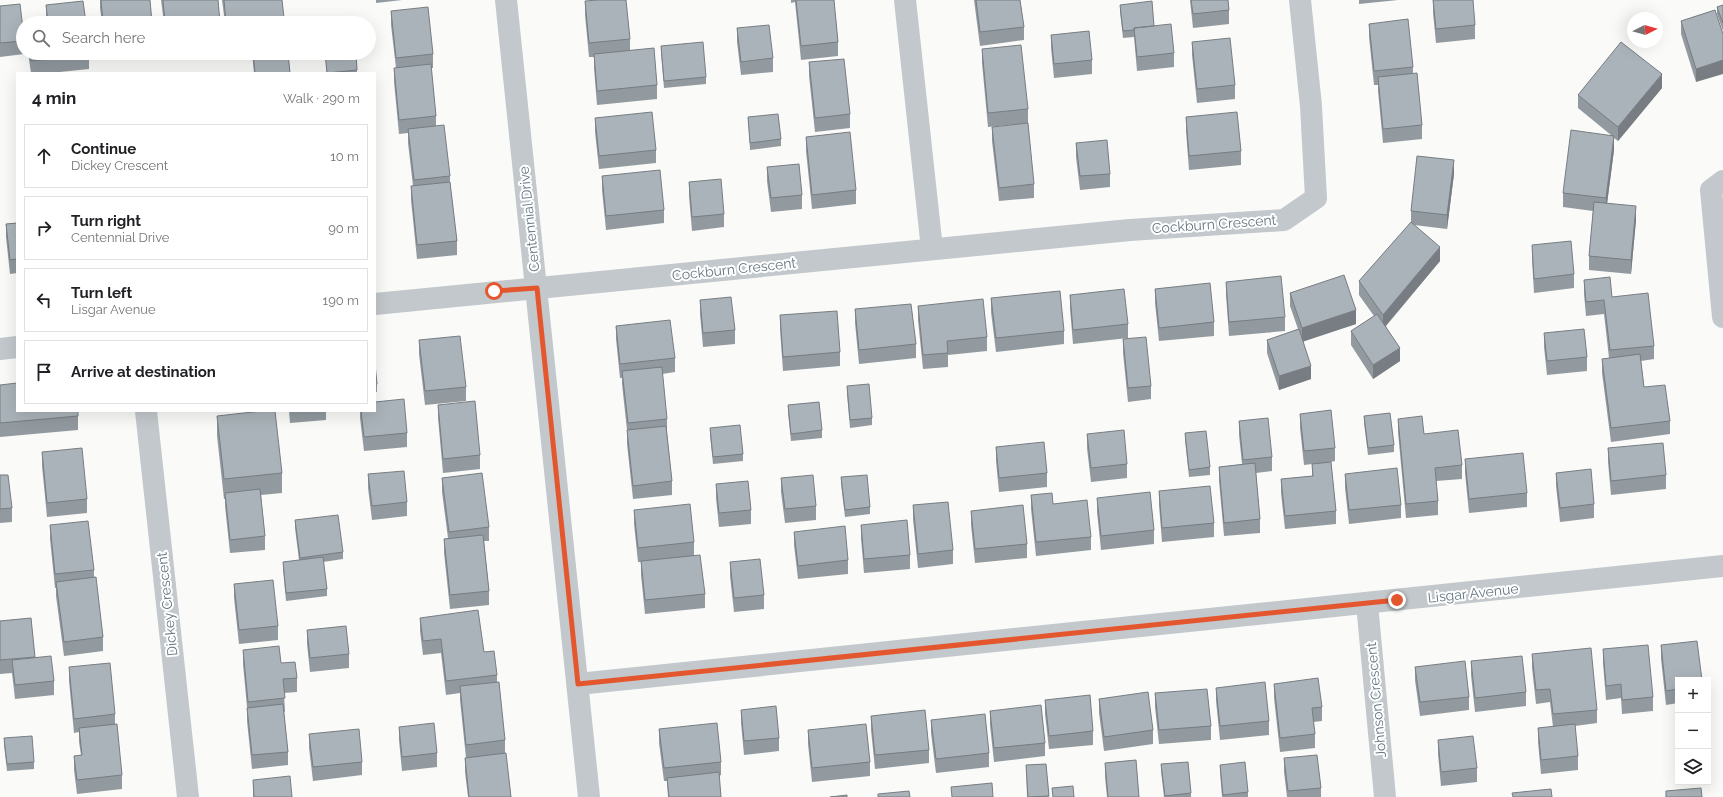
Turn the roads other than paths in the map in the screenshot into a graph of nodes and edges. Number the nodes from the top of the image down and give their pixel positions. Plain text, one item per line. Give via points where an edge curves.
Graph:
1 (506, 0) edge
2 (905, 0) edge
3 (1300, 0) edge
4 (1723, 181) edge
5 (932, 249) junction
6 (537, 288) junction
7 (376, 304) edge
8 (1723, 317) edge
9 (16, 347) edge
10 (0, 349) edge
11 (146, 412) edge
12 (1723, 566) edge
13 (1368, 604) junction
14 (578, 684) junction
15 (188, 797) edge
16 (589, 797) edge
17 (1385, 797) edge

1 - 6 street, Centennial Drive
2 - 5 street
3 - 5 street, Cockburn Crescent via 1311,106 1316,198 1284,220 1130,230
4 - 8 street via 1711,190
5 - 6 street, Cockburn Crescent
6 - 7 street
6 - 14 street, Centennial Drive
9 - 10 street
11 - 15 street, Dickey Crescent
12 - 13 street, Lisgar Avenue
13 - 14 street, Lisgar Avenue
13 - 17 street, Johnson Crescent
14 - 16 street, Centennial Drive

